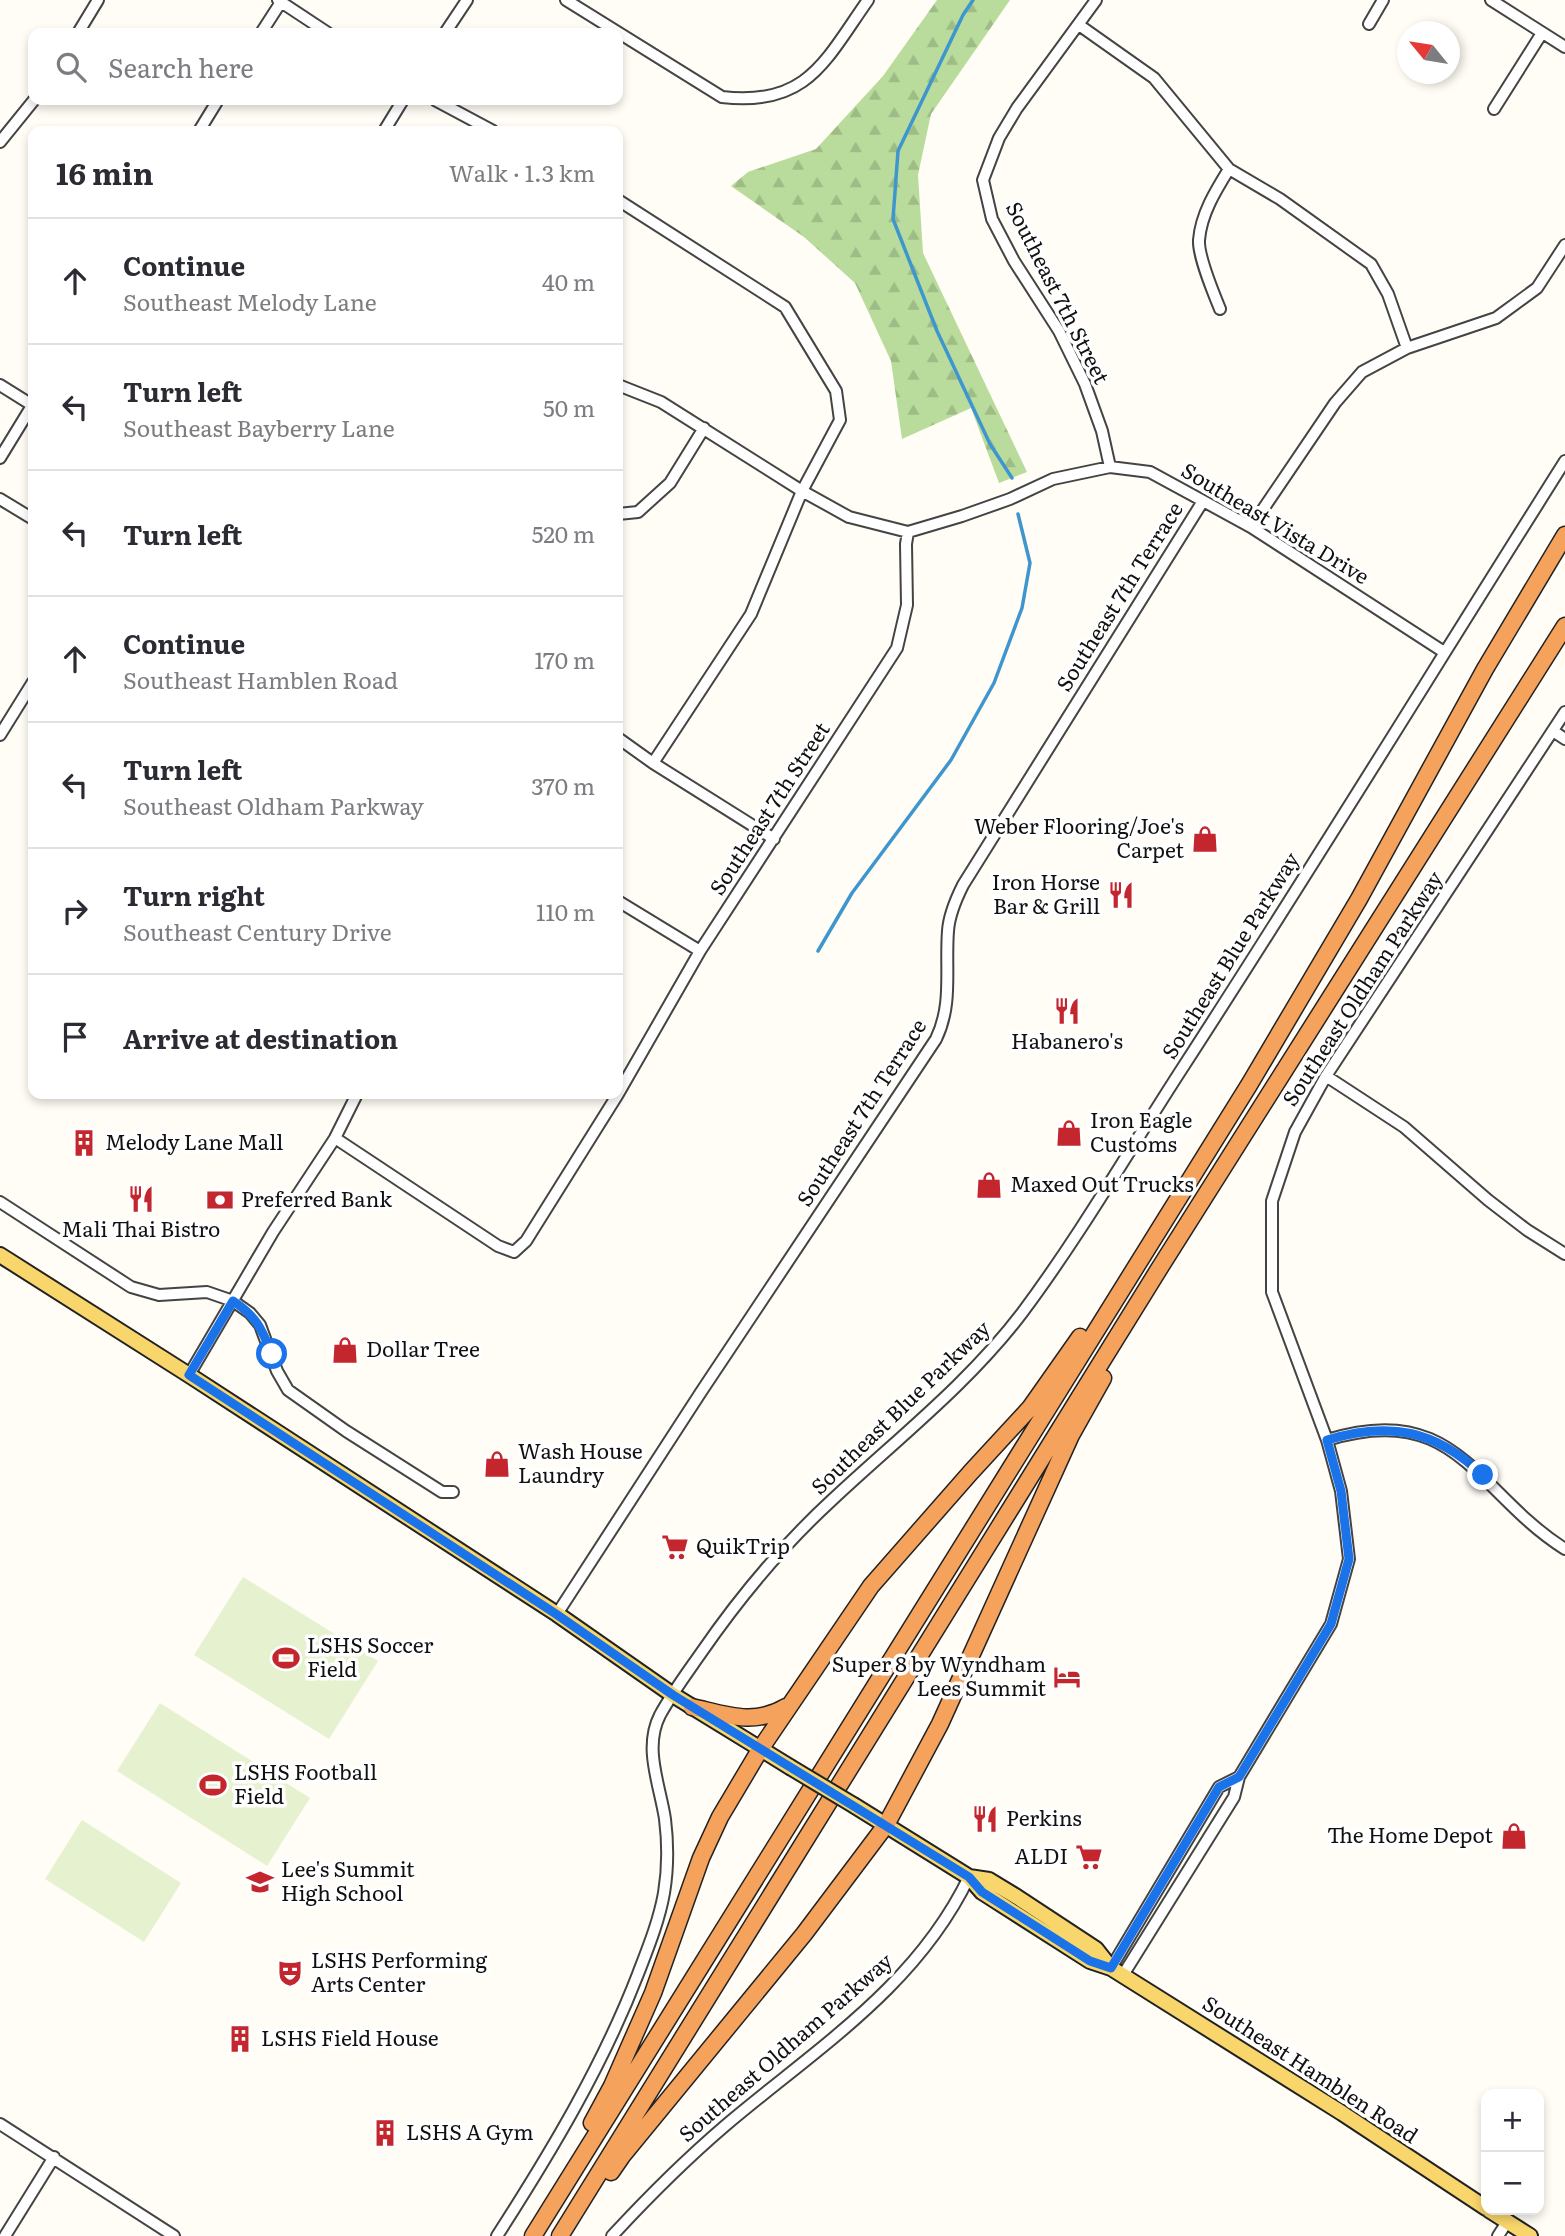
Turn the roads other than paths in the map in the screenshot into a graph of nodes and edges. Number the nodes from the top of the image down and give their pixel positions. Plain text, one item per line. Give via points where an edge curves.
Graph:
1 (98, 0) edge
2 (467, 0) edge
3 (566, 0) edge
4 (869, 0) edge
5 (1096, 0) edge
6 (1384, 0) edge
7 (1492, 0) edge
8 (279, 1) edge
9 (1369, 24) dead end
10 (1079, 25) junction
11 (81, 28) edge
12 (264, 28) edge
13 (320, 28) edge
14 (448, 28) edge
15 (611, 28) edge
16 (1542, 33) junction
17 (623, 35) edge
18 (1565, 47) edge
19 (30, 105) edge
20 (215, 105) edge
21 (400, 105) edge
22 (444, 105) edge
23 (1494, 109) dead end
24 (202, 126) edge
25 (387, 126) edge
26 (484, 126) edge
27 (0, 142) edge
28 (1229, 169) junction
29 (623, 203) edge
30 (1565, 245) edge
31 (1220, 309) dead end
32 (1407, 348) junction
33 (0, 385) edge
34 (623, 388) edge
35 (28, 401) edge
36 (28, 412) edge
37 (704, 428) junction
38 (0, 458) edge
39 (1565, 461) edge
40 (1110, 467) junction
41 (802, 491) junction
42 (0, 499) edge
43 (1203, 501) junction
44 (623, 514) edge
45 (28, 516) edge
46 (1251, 527) junction
47 (908, 532) junction
48 (1565, 535) edge
49 (1565, 626) edge
50 (1444, 652) junction
51 (28, 690) edge
52 (1564, 715) edge
53 (1553, 731) junction
54 (0, 735) edge
55 (1565, 739) edge
56 (623, 742) edge
57 (653, 763) junction
58 (774, 839) junction
59 (623, 904) edge
60 (700, 951) junction
61 (623, 1074) edge
62 (1326, 1076) junction
63 (354, 1099) edge
64 (615, 1099) edge
65 (335, 1138) junction
66 (0, 1202) edge
67 (0, 1255) edge
68 (1565, 1255) edge
69 (1159, 1269) junction
70 (1118, 1294) junction
71 (233, 1301) junction
72 (189, 1375) junction
73 (1327, 1440) junction
74 (453, 1492) dead end
75 (1565, 1549) edge
76 (556, 1614) junction
77 (673, 1695) junction
78 (792, 1704) junction
79 (692, 1707) junction
80 (761, 1748) junction
81 (1239, 1777) junction
82 (886, 1825) junction
83 (969, 1877) junction
84 (1117, 1971) junction
85 (0, 2124) edge
86 (54, 2157) junction
87 (1481, 2204) edge
88 (1497, 2215) edge
89 (1507, 2222) junction
90 (5, 2236) edge
91 (174, 2236) edge
92 (497, 2236) edge
93 (523, 2236) edge
94 (533, 2236) edge
95 (560, 2236) edge
96 (570, 2236) edge
97 (612, 2236) edge
98 (1499, 2236) edge
99 (1530, 2236) edge

1 - 11 street
2 - 14 street
3 - 15 street
4 - 17 street via 809,78 765,98 722,97
5 - 10 street, Southeast 7th Street
6 - 9 street
7 - 16 street
8 - 12 street
8 - 13 street
10 - 28 street via 1154,78
10 - 40 street, Southeast 7th Street via 1017,108 999,138 984,180 992,219 1085,384
16 - 18 street
16 - 23 street
19 - 27 street
20 - 24 street
21 - 25 street
22 - 26 street
28 - 31 street via 1215,191 1199,241
28 - 32 street via 1371,264 1388,294
29 - 41 street via 785,307 836,391 840,420
30 - 32 street via 1537,288 1496,318
32 - 46 street via 1362,372 1335,403
33 - 35 street
34 - 37 street via 661,402
36 - 38 street
37 - 41 street
37 - 44 street via 670,483 638,512
39 - 50 street, Southeast Blue Parkway
40 - 43 street, Southeast Vista Drive via 1150,472
40 - 47 street, Southeast Vista Drive via 1054,479 974,512
41 - 47 street via 849,517
41 - 57 street via 751,614
42 - 45 street
43 - 46 street, Southeast Vista Drive
43 - 76 street, Southeast 7th Terrace via 963,884 948,930 947,1006 936,1039
46 - 50 street, Southeast Vista Drive
47 - 58 street, Southeast 7th Street via 907,605 897,648
48 - 70 highway via 1485,669 1352,911
49 - 69 highway
50 - 77 street, Southeast Blue Parkway via 1037,1293 960,1383 766,1567
51 - 54 street
52 - 53 street, Southeast Oldham Parkway
53 - 55 street
53 - 62 street, Southeast Oldham Parkway
56 - 57 street
57 - 58 street
58 - 60 street, Southeast 7th Street
59 - 60 street
60 - 61 street, Southeast 7th Street
62 - 68 street via 1404,1127 1510,1218
62 - 73 street, Southeast Oldham Parkway via 1295,1132 1272,1206 1272,1292
63 - 65 street
64 - 65 street, Southeast 7th Street via 526,1241 514,1252 498,1246
65 - 71 street
66 - 71 street via 131,1287 159,1295 206,1292
67 - 72 main road, Southeast Hamblen Road
69 - 82 highway via 1156,1291 1071,1435 940,1724
69 - 95 highway
70 - 78 highway via 1103,1304 1030,1409 872,1586
70 - 94 highway
71 - 72 street
71 - 74 street via 260,1325 282,1382 295,1397 442,1492
72 - 76 main road, Southeast Hamblen Road
73 - 75 street via 1380,1429 1434,1441 1469,1462 1534,1527
73 - 81 street, Southeast Oldham Parkway via 1341,1491 1349,1559 1331,1624
76 - 77 main road, Southeast Hamblen Road
77 - 79 main road, Southeast Hamblen Road
77 - 92 street, Southeast Blue Parkway via 652,1737 667,1845 665,1886 656,1924 587,2086
78 - 79 highway via 771,1716 758,1717
78 - 80 highway
79 - 80 main road, Southeast Hamblen Road
80 - 82 main road, Southeast Hamblen Road, bridge
80 - 93 highway via 701,1858 653,1993 612,2086
81 - 84 street, Southeast Oldham Parkway via 1234,1797
81 - 84 street, Southeast Oldham Parkway via 1219,1787
82 - 83 main road, Southeast Hamblen Road
82 - 96 highway via 804,1934 622,2156
83 - 84 main road, Southeast Hamblen Road via 982,1892 1090,1961
83 - 97 street, Southeast Oldham Parkway via 935,1936 902,1976 705,2144
84 - 87 main road, Southeast Hamblen Road
85 - 86 street
86 - 90 street
86 - 91 street
88 - 89 main road, Southeast Hamblen Road
89 - 98 street
89 - 99 main road, Southeast Hamblen Road

